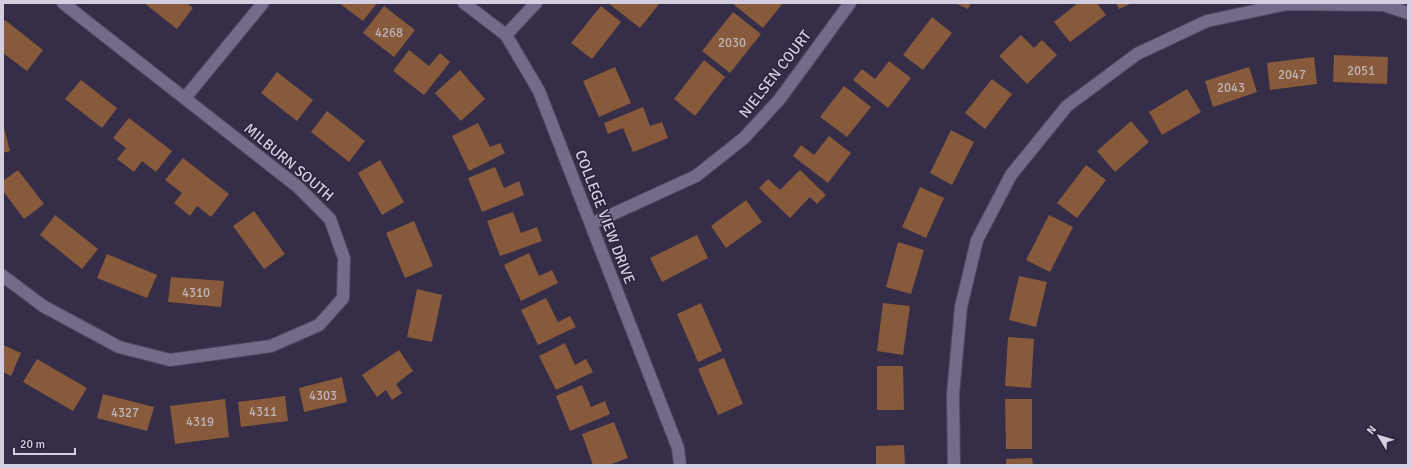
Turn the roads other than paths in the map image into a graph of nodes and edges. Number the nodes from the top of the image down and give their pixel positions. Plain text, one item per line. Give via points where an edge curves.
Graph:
1 (63, 3) edge
2 (263, 3) edge
3 (464, 3) edge
4 (536, 3) edge
5 (850, 3) edge
6 (1408, 13) edge
7 (506, 35) junction
8 (185, 98) junction
9 (590, 224) junction
10 (3, 276) edge
11 (680, 465) edge
12 (954, 465) edge

1 - 8 street, MILBURN SOUTH
2 - 8 street
3 - 7 street, COLLEGE VIEW DRIVE
4 - 7 street
5 - 9 street, NIELSEN COURT via 779,100 744,138 696,176
6 - 12 street via 1384,5 1287,4 1207,21 1137,54 1067,106 1011,175 977,240 961,307 953,394
7 - 9 street, COLLEGE VIEW DRIVE via 539,91
8 - 10 street, MILBURN SOUTH via 298,187 330,218 344,258 343,298 319,325 271,346 170,360 119,347 43,306
9 - 11 street, COLLEGE VIEW DRIVE via 678,448

